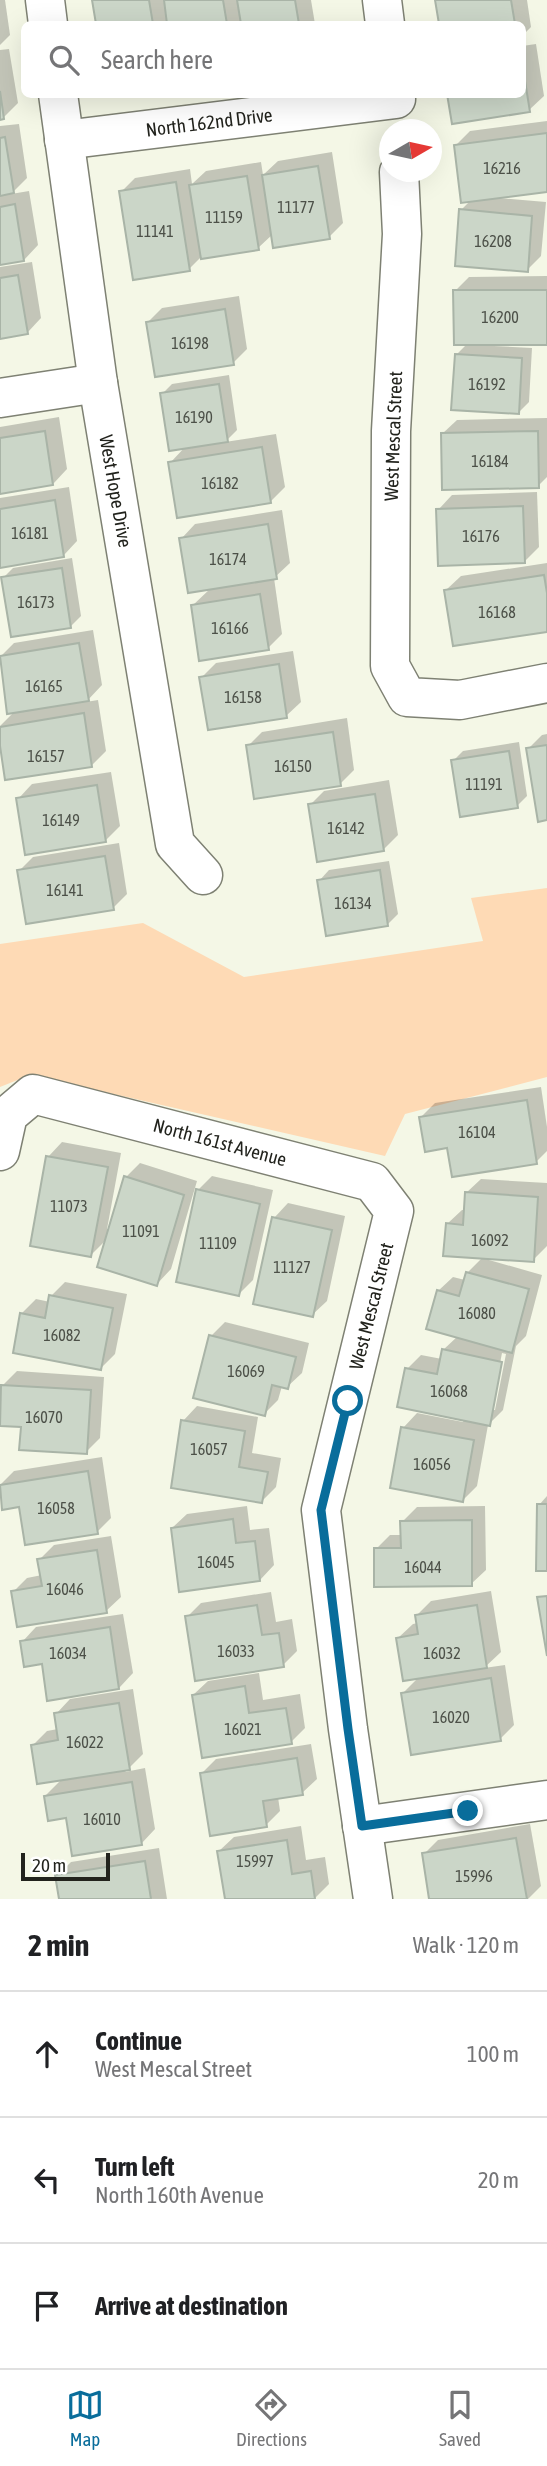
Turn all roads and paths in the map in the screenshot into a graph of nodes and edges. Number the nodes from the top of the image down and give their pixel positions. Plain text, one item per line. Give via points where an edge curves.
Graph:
1 (45, 0) edge
2 (382, 0) edge
3 (48, 21) edge
4 (385, 21) edge
5 (59, 98) edge
6 (396, 108) edge
7 (64, 140) junction
8 (399, 182) edge
9 (97, 383) junction
10 (0, 398) edge
11 (547, 683) edge
12 (204, 876) dead end
13 (0, 1151) edge
14 (394, 1211) joint
15 (547, 1800) edge
16 (362, 1826) junction
17 (373, 1899) edge

1 - 3 street
2 - 4 street
5 - 7 street, West Hope Drive
6 - 7 street, North 162nd Drive
7 - 9 street, West Hope Drive
8 - 11 street, West Mescal Street via 402,234 391,431 390,666 407,697 460,700
9 - 10 street
9 - 12 street, West Hope Drive via 176,844
13 - 14 street, North 161st Avenue via 8,1115 33,1094 372,1182
14 - 16 street, West Mescal Street via 321,1510
15 - 16 street
16 - 17 street, West Mescal Street

